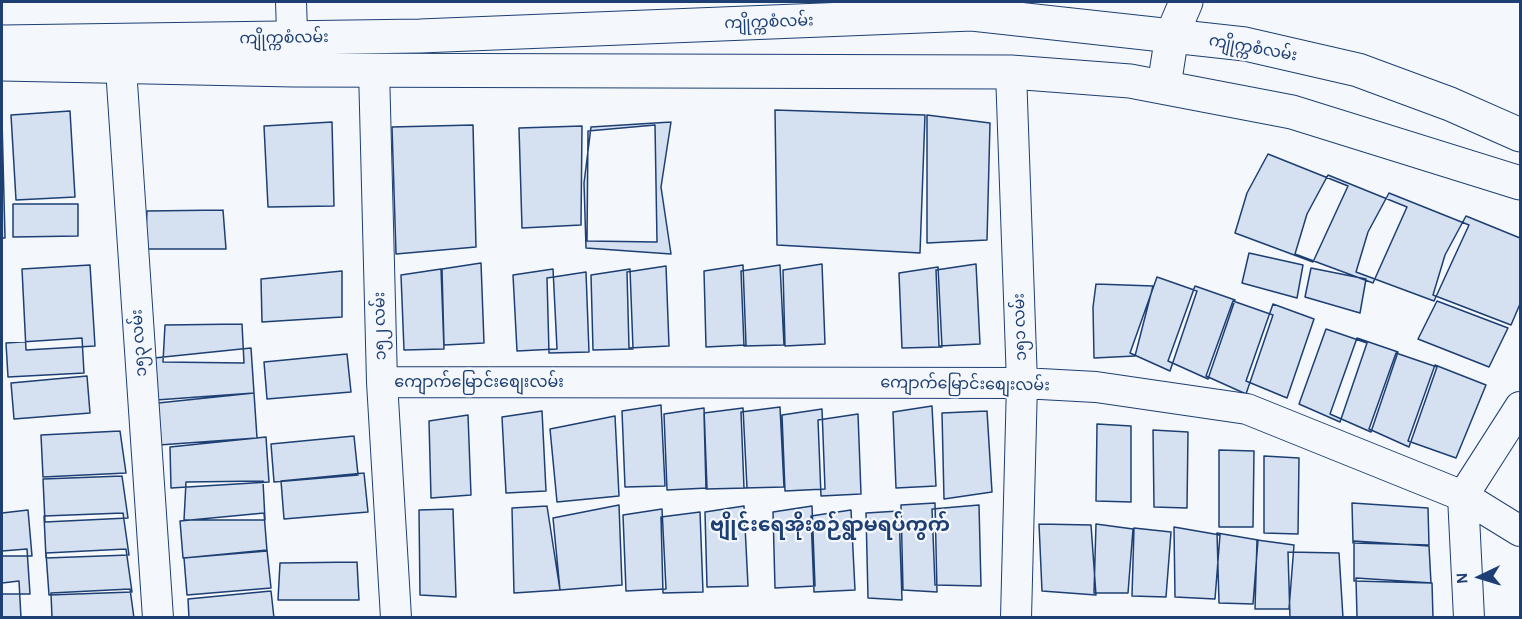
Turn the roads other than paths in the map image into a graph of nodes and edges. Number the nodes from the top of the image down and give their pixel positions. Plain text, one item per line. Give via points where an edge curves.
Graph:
1 (291, 2) edge
2 (1186, 2) edge
3 (1172, 35) junction
4 (292, 38) junction
5 (2, 42) edge
6 (2, 64) edge
7 (121, 68) junction
8 (374, 69) junction
9 (293, 70) junction
10 (1011, 72) junction
11 (1164, 86) junction
12 (1521, 135) edge
13 (1521, 183) edge
14 (382, 381) junction
15 (1022, 383) junction
16 (1521, 407) edge
17 (1463, 496) junction
18 (1521, 531) edge
19 (158, 618) edge
20 (396, 618) edge
21 (1016, 618) edge
22 (1469, 618) edge

1 - 4 street
2 - 3 main road
3 - 4 main road, ကျိုက္ကစံလမ်း via 972,14
3 - 11 main road
3 - 12 main road, ကျိုက္ကစံလမ်း via 1245,44 1358,70
4 - 5 main road, ကျိုက္ကစံလမ်း
4 - 9 street
6 - 7 main road, ကျိုက္ကစံလမ်း
7 - 9 main road, ကျိုက္ကစံလမ်း
7 - 19 street, ၁၅၃ လမ်း
8 - 9 main road, ကျိုက္ကစံလမ်း
8 - 10 main road, ကျိုက္ကစံလမ်း
8 - 14 street, ၁၅၂ လမ်း
10 - 11 main road, ကျိုက္ကစံလမ်း
10 - 15 street, ၁၅၁ လမ်း
11 - 13 main road, ကျိုက္ကစံလမ်း via 1292,112
14 - 15 street, ကျောက်မြောင်းစျေးလမ်း
14 - 20 street, ၁၅၂ လမ်း
15 - 17 street, ကျောက်မြောင်းစျေးလမ်း via 1096,387 1246,410
15 - 21 street, ၁၅၁ လမ်း
16 - 17 street
17 - 18 street, ကျောက်မြောင်းစျေးလမ်း
17 - 22 street

